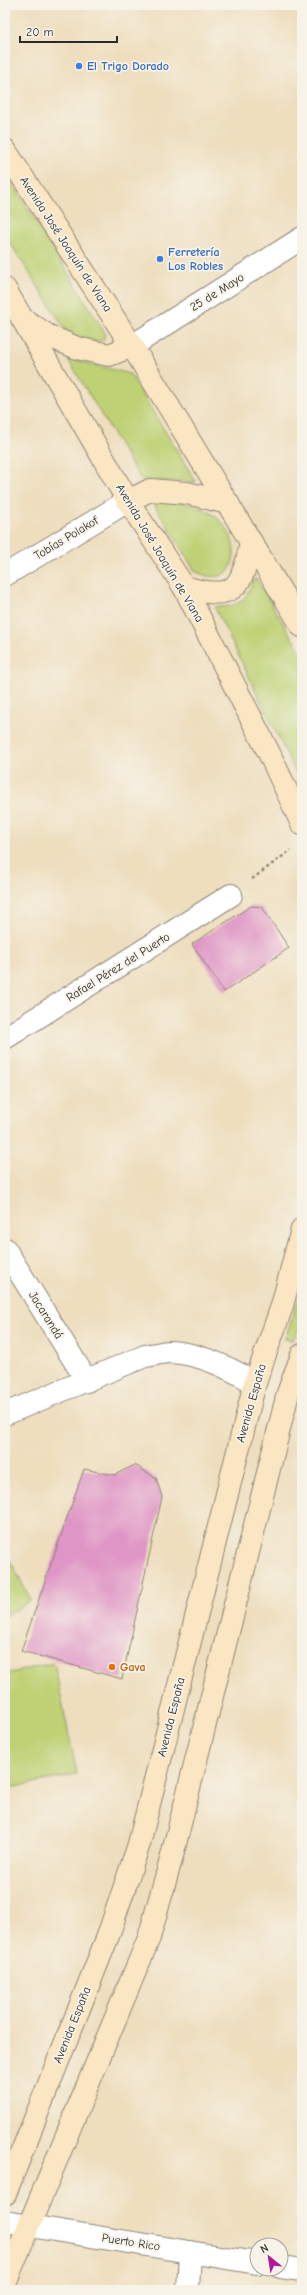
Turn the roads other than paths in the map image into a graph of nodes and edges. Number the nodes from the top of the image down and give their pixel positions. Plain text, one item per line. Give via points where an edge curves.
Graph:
1 (5, 150) edge
2 (302, 238) edge
3 (5, 289) edge
4 (25, 320) junction
5 (132, 346) junction
6 (128, 500) junction
7 (228, 503) junction
8 (251, 542) junction
9 (5, 576) edge
10 (184, 587) junction
11 (302, 626) edge
12 (302, 824) edge
13 (231, 895) road end
14 (5, 1038) edge
15 (302, 1230) edge
16 (5, 1249) edge
17 (302, 1355) edge
18 (87, 1381) junction
19 (255, 1383) junction
20 (295, 1389) edge
21 (5, 1414) edge
22 (5, 2194) edge
23 (5, 2222) edge
24 (29, 2226) junction
25 (190, 2252) junction
26 (249, 2262) edge
27 (289, 2268) edge
28 (302, 2270) edge
29 (5, 2283) edge
30 (188, 2290) edge

1 - 5 main road, Avenida José Joaquín de Viana
2 - 5 street, 25 de Mayo
3 - 4 main road, Avenida José Joaquín de Viana
4 - 5 main road via 47,335 78,348 109,355
4 - 6 main road, Avenida José Joaquín de Viana
5 - 7 main road, Avenida José Joaquín de Viana
6 - 7 main road via 150,490 187,493
6 - 9 street, Tobías Polakof
6 - 10 main road, Avenida José Joaquín de Viana
7 - 8 main road, Avenida José Joaquín de Viana
8 - 10 main road via 243,577 235,588 224,592 203,593
8 - 11 main road, Avenida José Joaquín de Viana
10 - 12 main road, Avenida José Joaquín de Viana via 269,753
13 - 14 street, Rafael Pérez del Puerto
15 - 19 main road, Avenida España via 282,1306
16 - 18 street, Jacarandá
17 - 20 main road
18 - 19 street via 145,1356 170,1352 198,1357 231,1368
18 - 21 street
19 - 22 main road, Avenida España via 139,1844 108,1936
20 - 24 main road via 149,1938
23 - 24 street, Puerto Rico
24 - 25 street, Puerto Rico
24 - 29 main road
25 - 26 street, Puerto Rico
25 - 30 street
27 - 28 street

